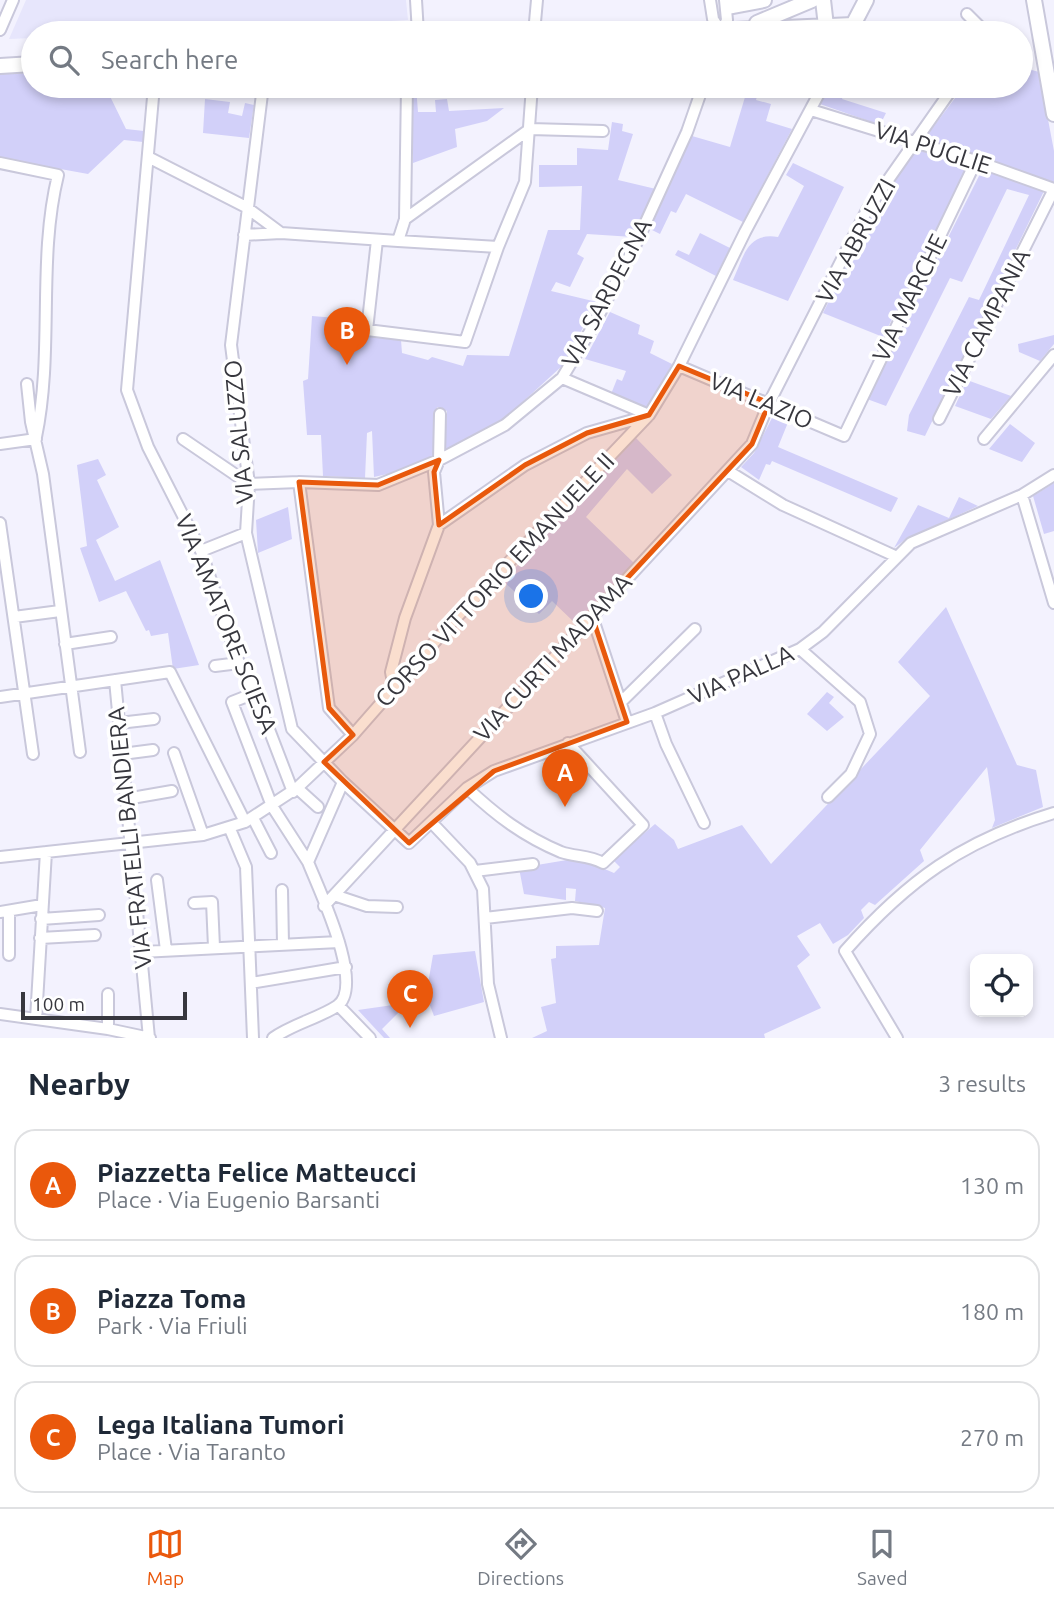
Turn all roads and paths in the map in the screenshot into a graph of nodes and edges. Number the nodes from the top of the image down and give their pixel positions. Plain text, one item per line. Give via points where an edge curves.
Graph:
1 (13, 0) edge
2 (416, 0) edge
3 (537, 0) edge
4 (710, 0) edge
5 (764, 0) edge
6 (811, 0) edge
7 (823, 0) edge
8 (866, 0) edge
9 (1034, 0) edge
10 (726, 3) edge
11 (967, 14) dead end
12 (417, 21) edge
13 (535, 21) edge
14 (714, 21) edge
15 (727, 21) edge
16 (766, 21) edge
17 (825, 21) edge
18 (855, 21) edge
19 (974, 21) edge
20 (0, 30) edge
21 (21, 65) edge
22 (0, 66) edge
23 (153, 98) edge
24 (261, 98) edge
25 (407, 98) edge
26 (531, 98) edge
27 (699, 98) edge
28 (817, 98) edge
29 (945, 98) edge
30 (811, 110) junction
31 (1054, 114) edge
32 (530, 129) junction
33 (603, 131) dead end
34 (914, 142) junction
35 (148, 156) junction
36 (976, 161) junction
37 (0, 163) edge
38 (1054, 189) edge
39 (246, 207) junction
40 (405, 219) junction
41 (281, 233) junction
42 (244, 235) junction
43 (377, 240) junction
44 (398, 241) junction
45 (498, 247) junction
46 (1054, 355) edge
47 (679, 366) junction
48 (562, 378) junction
49 (27, 384) dead end
50 (769, 403) junction
51 (440, 414) dead end
52 (649, 415) junction
53 (939, 419) dead end
54 (844, 436) joint
55 (36, 439) junction
56 (183, 439) dead end
57 (984, 439) dead end
58 (0, 444) edge
59 (439, 460) junction
60 (728, 471) junction
61 (1054, 475) edge
62 (299, 482) junction
63 (249, 484) junction
64 (1022, 495) junction
65 (0, 523) edge
66 (439, 524) junction
67 (246, 533) junction
68 (201, 551) junction
69 (895, 556) junction
70 (1054, 603) edge
71 (60, 611) junction
72 (592, 616) junction
73 (14, 617) junction
74 (695, 629) dead end
75 (111, 637) dead end
76 (65, 644) junction
77 (800, 649) junction
78 (239, 663) junction
79 (215, 666) dead end
80 (115, 680) junction
81 (72, 687) junction
82 (394, 688) junction
83 (255, 693) junction
84 (25, 694) junction
85 (0, 697) edge
86 (621, 702) junction
87 (655, 713) junction
88 (154, 719) dead end
89 (626, 722) junction
90 (119, 723) junction
91 (353, 735) junction
92 (568, 743) junction
93 (153, 750) dead end
94 (80, 752) dead end
95 (174, 753) dead end
96 (33, 754) dead end
97 (122, 754) junction
98 (324, 762) junction
99 (343, 782) junction
100 (467, 788) junction
101 (295, 790) junction
102 (172, 791) dead end
103 (828, 797) dead end
104 (126, 799) junction
105 (272, 806) junction
106 (318, 807) dead end
107 (1054, 813) edge
108 (249, 820) junction
109 (432, 823) junction
110 (704, 823) dead end
111 (230, 829) junction
112 (394, 830) junction
113 (204, 835) junction
114 (130, 843) junction
115 (409, 843) joint
116 (46, 852) junction
117 (271, 853) dead end
118 (0, 857) edge
119 (308, 862) junction
120 (533, 864) dead end
121 (475, 871) junction
122 (157, 880) dead end
123 (282, 890) dead end
124 (334, 895) junction
125 (194, 903) dead end
126 (42, 905) junction
127 (324, 906) junction
128 (397, 907) dead end
129 (597, 911) dead end
130 (5, 912) edge
131 (99, 915) dead end
132 (485, 918) junction
133 (41, 919) junction
134 (95, 935) dead end
135 (40, 938) junction
136 (340, 942) junction
137 (283, 944) junction
138 (248, 945) junction
139 (214, 947) junction
140 (166, 950) junction
141 (141, 952) junction
142 (9, 955) dead end
143 (346, 967) junction
144 (251, 983) junction
145 (107, 994) dead end
146 (338, 1005) junction
147 (0, 1014) edge
148 (36, 1019) junction
149 (108, 1029) junction
150 (131, 1036) edge
151 (149, 1038) edge
152 (253, 1038) edge
153 (273, 1038) edge
154 (370, 1038) edge
155 (501, 1038) edge
156 (897, 1038) edge

1 - 20 street
2 - 12 street
3 - 13 street
4 - 14 street
5 - 10 street
6 - 16 street
7 - 17 street
8 - 18 street
9 - 31 street
10 - 15 street
11 - 19 street
21 - 22 street
23 - 35 street, VIA AMATORE SCIESA
24 - 39 street, VIA SALUZZO
25 - 40 street
26 - 32 street
27 - 48 street, VIA SARDEGNA via 635,246
28 - 30 street, CORSO VITTORIO EMANUELE II
29 - 34 street, VIA ABRUZZI
30 - 34 street, VIA PUGLIE
30 - 47 street, CORSO VITTORIO EMANUELE II
32 - 33 street
32 - 40 street
32 - 45 street via 525,182
34 - 36 street, VIA PUGLIE
34 - 50 street, VIA ABRUZZI via 867,210
35 - 39 street
35 - 68 street, VIA AMATORE SCIESA via 127,390 148,447
36 - 38 street, VIA PUGLIE
36 - 54 street, VIA MARCHE
37 - 55 street via 58,174
38 - 53 street, VIA CAMPANIA
39 - 41 street
39 - 42 street, VIA SALUZZO
40 - 44 street
41 - 42 street
41 - 43 street
42 - 63 street, VIA SALUZZO via 231,345
43 - 44 street
43 - 45 street via 367,330 465,342
44 - 45 street
46 - 57 street
47 - 50 street, VIA LAZIO
47 - 52 street, CORSO VITTORIO EMANUELE II
48 - 52 street
48 - 59 street, VIA SARDEGNA via 505,425
49 - 55 street
50 - 54 street, VIA LAZIO
50 - 60 street, VIA CURTI MADAMA via 752,444
51 - 59 street
52 - 66 street via 587,433 525,465
52 - 82 street, CORSO VITTORIO EMANUELE II
55 - 58 street
55 - 71 street
56 - 63 street
59 - 62 street, VIA SARDEGNA via 378,485
59 - 66 street via 434,472
60 - 69 street via 783,505
60 - 72 street, VIA CURTI MADAMA
61 - 64 street, VIA PALLA
62 - 63 street, VIA SARDEGNA
62 - 91 street via 329,708
63 - 67 street, VIA SALUZZO
64 - 69 street, VIA PALLA via 911,543
64 - 70 street
65 - 73 street
66 - 82 street via 401,630 391,672
67 - 68 street
67 - 98 street, VIA SALUZZO via 292,729
68 - 78 street, VIA AMATORE SCIESA
69 - 77 street, VIA PALLA via 823,632
71 - 73 street
71 - 76 street
72 - 86 street
72 - 112 street, VIA CURTI MADAMA
73 - 84 street
74 - 86 street
75 - 76 street
76 - 81 street
77 - 87 street, VIA PALLA
77 - 103 street via 860,702 870,734 851,774
78 - 79 street
78 - 83 street, VIA AMATORE SCIESA
80 - 81 street
80 - 90 street, VIA FRATELLI BANDIERA
80 - 108 street via 170,673
81 - 84 street
81 - 94 street
82 - 91 street, CORSO VITTORIO EMANUELE II
83 - 101 street, VIA AMATORE SCIESA
83 - 105 street via 232,702
84 - 85 street
84 - 96 street
86 - 89 street
87 - 89 street, VIA PALLA
87 - 110 street
88 - 90 street
89 - 92 street, VIA PALLA
90 - 97 street, VIA FRATELLI BANDIERA
91 - 98 street, CORSO VITTORIO EMANUELE II
92 - 100 street, VIA PALLA via 494,771
92 - 100 street via 643,825 603,863 590,856 564,853 504,823
93 - 97 street
95 - 113 street
97 - 104 street, VIA FRATELLI BANDIERA
98 - 99 street, VIA SALUZZO
98 - 101 street, CORSO VITTORIO EMANUELE II
99 - 112 street, VIA SALUZZO
99 - 119 street
100 - 109 street, VIA PALLA
101 - 105 street, CORSO VITTORIO EMANUELE II
101 - 106 street
102 - 104 street
104 - 114 street, VIA FRATELLI BANDIERA
105 - 108 street, CORSO VITTORIO EMANUELE II
105 - 119 street
107 - 156 street via 985,839 936,865 906,887 845,951
108 - 111 street, CORSO VITTORIO EMANUELE II
108 - 117 street
109 - 115 street, VIA PALLA
109 - 121 street
111 - 113 street, CORSO VITTORIO EMANUELE II
111 - 138 street via 246,867
112 - 115 street, VIA SALUZZO
112 - 124 street, VIA CURTI MADAMA
113 - 114 street, CORSO VITTORIO EMANUELE II
114 - 116 street, CORSO VITTORIO EMANUELE II
114 - 141 street, VIA FRATELLI BANDIERA
116 - 118 street, CORSO VITTORIO EMANUELE II
116 - 126 street
119 - 127 street
120 - 121 street
121 - 132 street via 483,889
122 - 140 street
123 - 137 street
124 - 127 street, VIA CURTI MADAMA
124 - 128 street via 367,906
125 - 139 street via 212,902
126 - 130 street
126 - 133 street
127 - 136 street
129 - 132 street via 572,908
130 - 142 street
131 - 133 street
132 - 155 street via 488,984
133 - 135 street
134 - 135 street
135 - 148 street
136 - 137 street
136 - 143 street
137 - 138 street
138 - 139 street
138 - 144 street
139 - 140 street
140 - 141 street
141 - 151 street, VIA FRATELLI BANDIERA
143 - 144 street
143 - 146 street via 344,997
144 - 152 street
145 - 149 street
146 - 153 street
146 - 154 street
147 - 148 street
148 - 149 street
149 - 150 street
150 - 151 street

